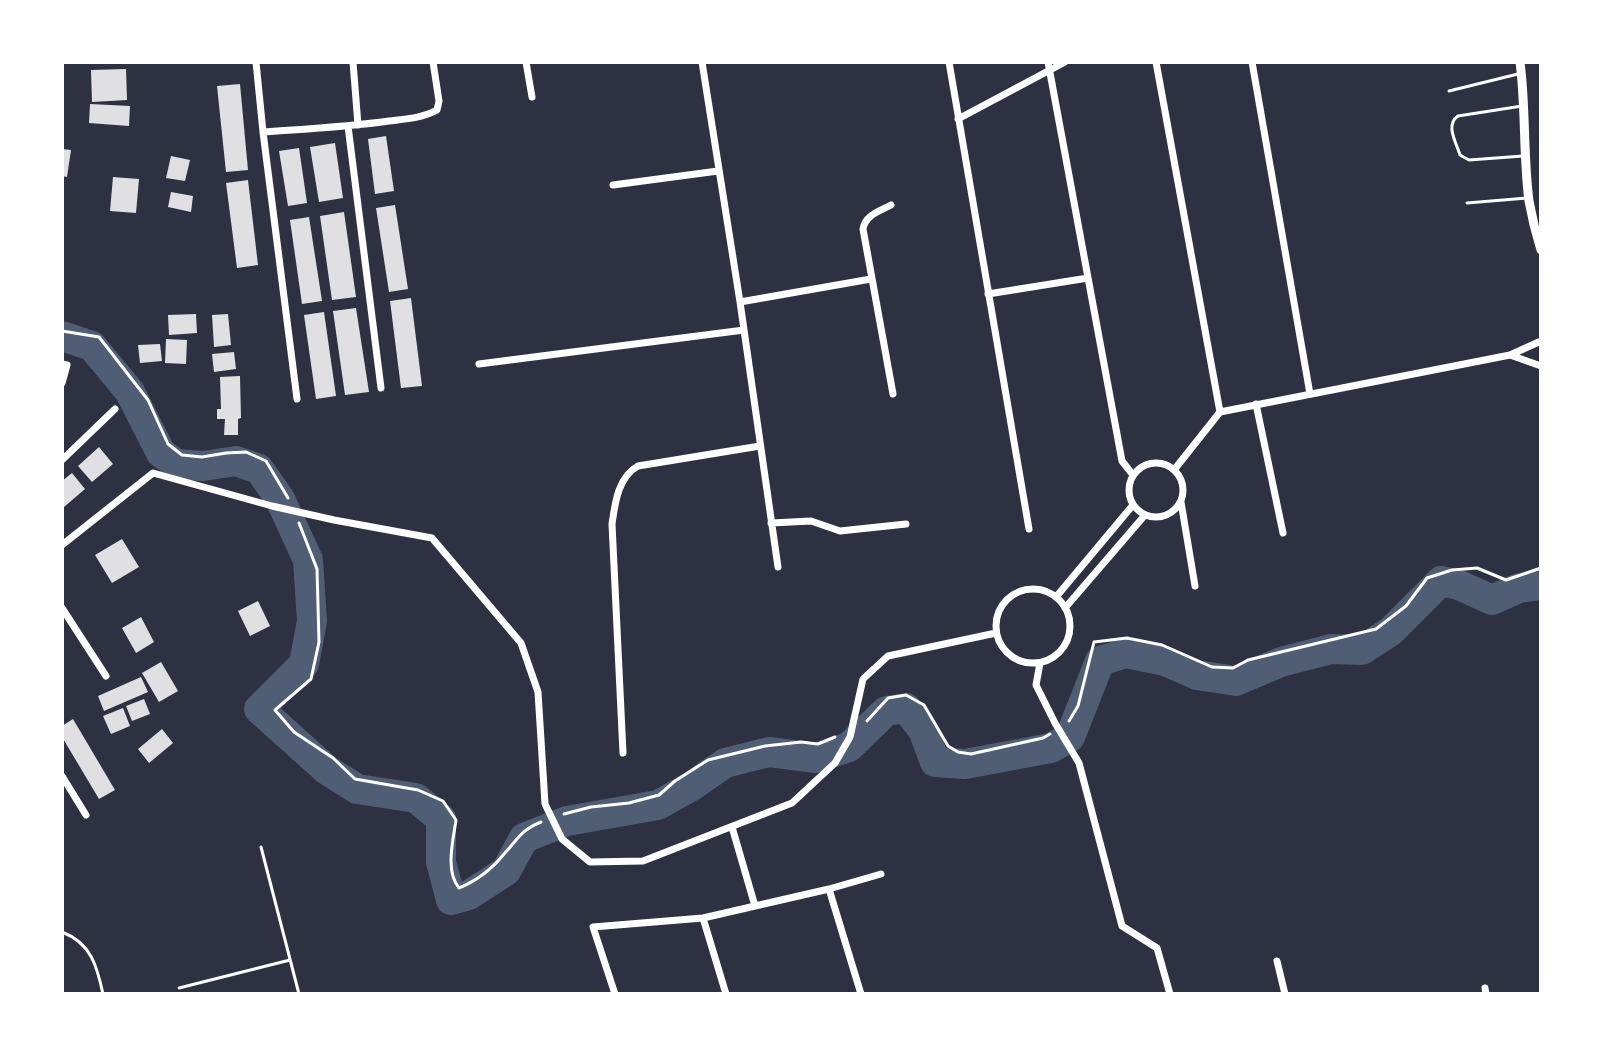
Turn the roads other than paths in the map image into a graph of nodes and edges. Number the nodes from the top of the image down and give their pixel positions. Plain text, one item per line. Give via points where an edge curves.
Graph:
1 (256, 62) edge
2 (353, 62) edge
3 (433, 62) edge
4 (526, 62) edge
5 (702, 62) edge
6 (949, 62) edge
7 (1065, 62) edge
8 (1156, 62) edge
9 (1252, 62) edge
10 (1049, 66) edge
11 (1521, 67) edge
12 (1449, 91) dead end
13 (532, 97) dead end
14 (1524, 106) junction
15 (958, 119) junction
16 (358, 125) junction
17 (348, 126) junction
18 (263, 132) junction
19 (1527, 156) junction
20 (718, 171) junction
21 (613, 185) dead end
22 (1529, 198) junction
23 (1467, 203) dead end
24 (891, 205) dead end
25 (1536, 215) edge
26 (1541, 250) edge
27 (1088, 278) junction
28 (871, 279) junction
29 (988, 294) junction
30 (740, 302) junction
31 (744, 330) junction
32 (1541, 341) edge
33 (1510, 355) junction
34 (62, 364) edge
35 (479, 364) dead end
36 (1541, 366) edge
37 (62, 383) edge
38 (381, 388) dead end
39 (893, 394) dead end
40 (1310, 394) junction
41 (297, 399) dead end
42 (1256, 404) junction
43 (115, 409) dead end
44 (1220, 412) junction
45 (760, 446) junction
46 (62, 460) edge
47 (1174, 470) junction
48 (1133, 475) junction
49 (1181, 502) junction
50 (1133, 505) junction
51 (1145, 515) junction
52 (771, 523) junction
53 (906, 524) dead end
54 (1029, 529) dead end
55 (1283, 533) dead end
56 (62, 545) edge
57 (778, 567) dead end
58 (1195, 586) dead end
59 (1056, 597) junction
60 (62, 608) edge
61 (1065, 608) junction
62 (996, 633) junction
63 (1040, 663) junction
64 (106, 676) dead end
65 (623, 753) dead end
66 (62, 776) edge
67 (86, 815) dead end
68 (732, 827) junction
69 (261, 847) dead end
70 (881, 874) dead end
71 (829, 889) junction
72 (755, 906) junction
73 (703, 918) junction
74 (62, 932) edge
75 (290, 960) junction
76 (1277, 961) dead end
77 (179, 988) dead end
78 (103, 994) edge
79 (299, 994) edge
80 (615, 994) edge
81 (726, 994) edge
82 (861, 994) edge
83 (1170, 994) edge
84 (1285, 994) edge

1 - 18 street
2 - 16 street
3 - 16 street via 437,110
4 - 13 street
5 - 20 street
6 - 15 street
7 - 10 street
8 - 44 street
9 - 40 street
10 - 15 street
10 - 27 street
11 - 12 lane
11 - 14 street
14 - 19 street
14 - 19 lane via 1458,116 1451,126 1463,158
15 - 29 street
16 - 17 street
17 - 18 street
17 - 38 street
18 - 41 street
19 - 22 street
20 - 21 street
20 - 30 street
22 - 23 lane
22 - 25 street
24 - 28 street via 864,223
25 - 26 street
27 - 29 street
27 - 48 street via 1122,461
28 - 30 street
28 - 39 street
29 - 54 street
30 - 31 street
31 - 35 street
31 - 45 street
32 - 33 street
33 - 36 street
33 - 40 street
34 - 37 street via 67,365
40 - 42 street
42 - 44 street
42 - 55 street
43 - 46 street
44 - 47 street
45 - 52 street
45 - 65 street via 638,466 624,478 612,524
47 - 48 street via 1148,464
47 - 49 street via 1183,485
48 - 50 street
49 - 51 street via 1161,517
49 - 58 street
50 - 51 street
50 - 59 street
51 - 61 street
52 - 53 street via 811,521 840,531
52 - 57 street
56 - 68 street via 153,473 292,511 432,538 521,643 538,692 545,804 562,839 590,862 643,861
59 - 61 street
59 - 62 street via 1038,589 1009,597 998,613
60 - 64 street
61 - 63 street via 1067,642
62 - 63 street via 1016,660
62 - 68 street via 888,656 863,679 851,733 835,763 792,803
63 - 83 street via 1036,685 1079,763 1122,926 1157,948
66 - 67 street
68 - 72 street
69 - 75 lane
70 - 71 street
71 - 72 street
71 - 82 street
72 - 73 street
73 - 80 street via 593,927
73 - 81 street
74 - 78 lane via 78,939 97,964
75 - 77 lane
75 - 79 lane
76 - 84 street

